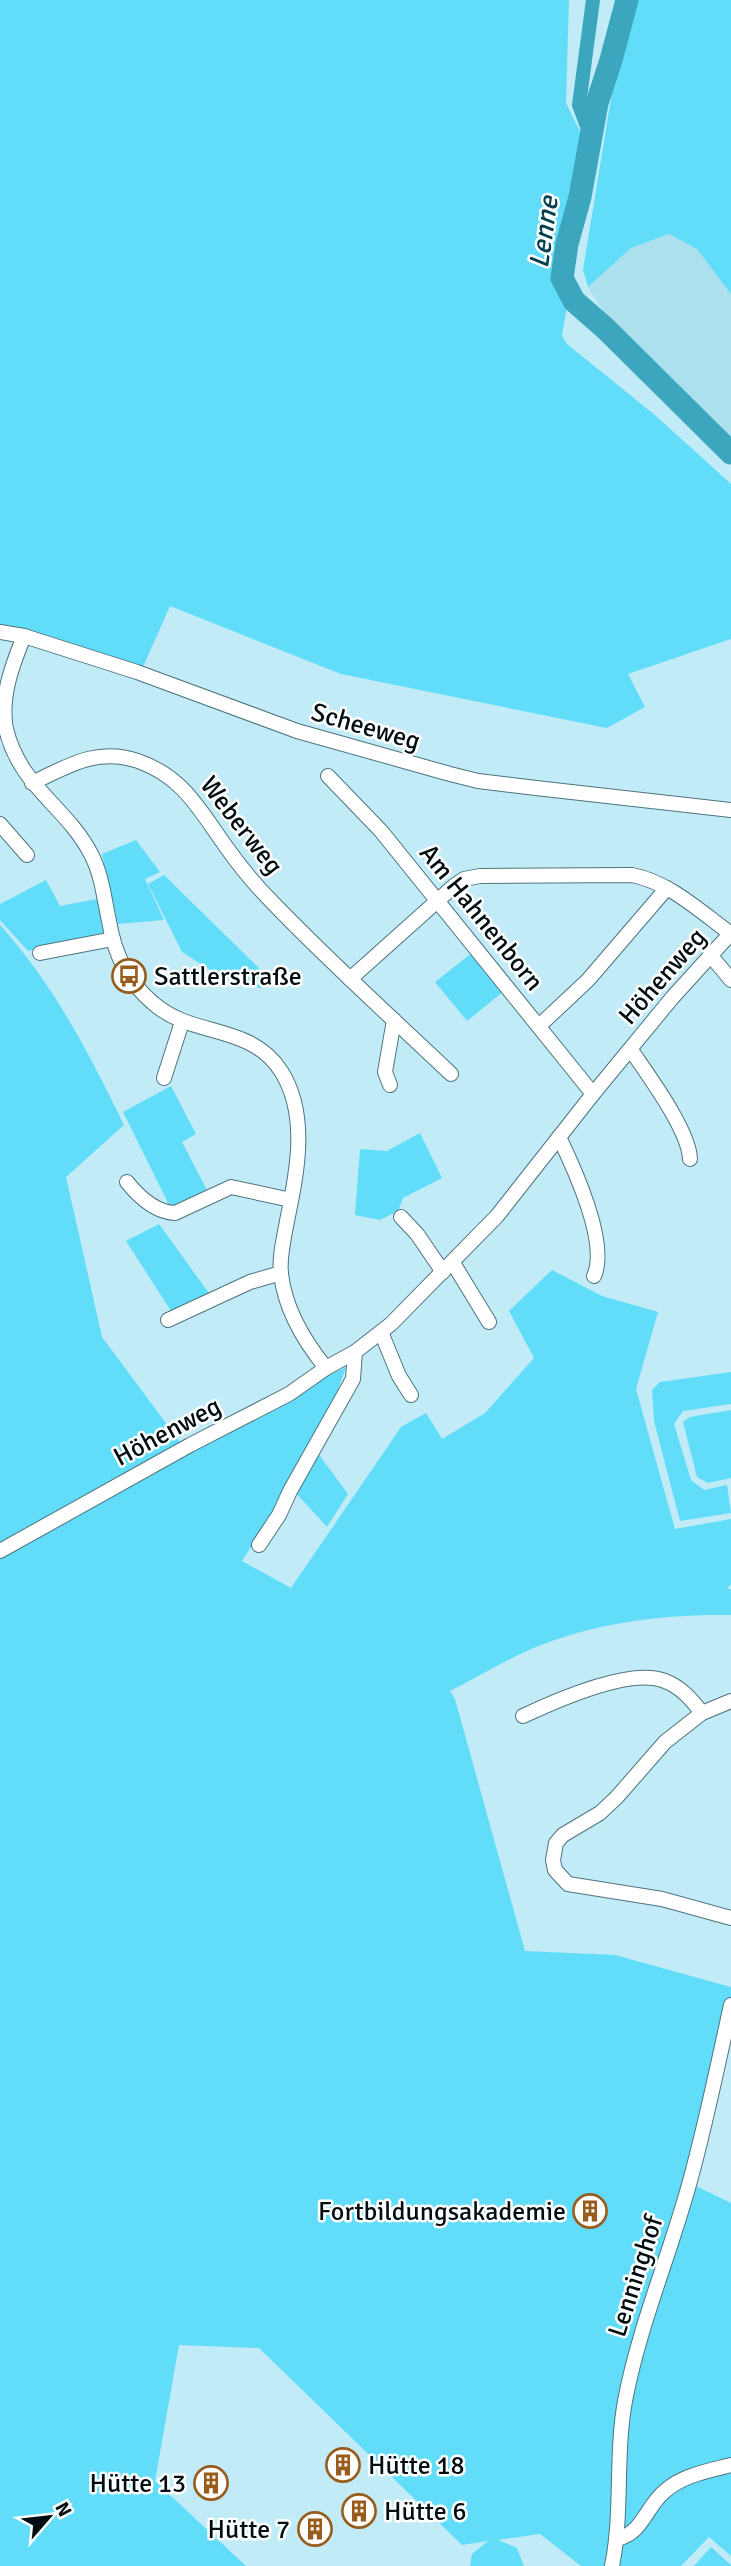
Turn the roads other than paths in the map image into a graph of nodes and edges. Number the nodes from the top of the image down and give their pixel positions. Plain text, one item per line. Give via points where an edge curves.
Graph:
1 (0, 632) edge
2 (24, 636) junction
3 (3, 727) edge
4 (328, 776) dead end
5 (32, 783) junction
6 (730, 811) edge
7 (0, 824) edge
8 (27, 855) dead end
9 (667, 888) junction
10 (439, 902) junction
11 (731, 933) edge
12 (113, 939) junction
13 (40, 953) dead end
14 (711, 956) junction
15 (350, 979) junction
16 (731, 980) edge
17 (394, 1020) junction
18 (182, 1022) junction
19 (539, 1026) junction
20 (631, 1050) junction
21 (451, 1074) dead end
22 (164, 1078) dead end
23 (390, 1085) dead end
24 (593, 1094) junction
25 (559, 1137) junction
26 (690, 1159) dead end
27 (127, 1182) dead end
28 (292, 1200) junction
29 (401, 1217) dead end
30 (448, 1267) junction
31 (281, 1273) junction
32 (594, 1276) dead end
33 (168, 1320) dead end
34 (489, 1322) dead end
35 (381, 1332) junction
36 (355, 1352) junction
37 (326, 1368) junction
38 (411, 1395) dead end
39 (259, 1545) dead end
40 (0, 1551) edge
41 (731, 1701) edge
42 (702, 1713) junction
43 (523, 1716) dead end
44 (731, 1919) edge
45 (731, 2005) edge
46 (731, 2465) edge
47 (616, 2539) junction
48 (611, 2566) edge

1 - 2 street, Scheeweg
2 - 3 street via 6,692
2 - 6 street, Scheeweg via 138,672 296,732 478,781
3 - 5 street
4 - 10 street, Am Hahnenborn
5 - 12 street via 76,831 92,856
5 - 15 street, Weberweg via 85,758 98,757 136,761 168,776 186,790 273,903
7 - 8 street
9 - 10 street via 632,875 480,876 464,879
9 - 11 street
9 - 19 street via 588,980
10 - 15 street
10 - 19 street, Am Hahnenborn
11 - 14 street, Höhenweg
12 - 13 street
12 - 18 street via 137,987
14 - 16 street
14 - 20 street, Höhenweg
15 - 17 street, Weberweg
17 - 21 street, Weberweg
17 - 23 street via 385,1072
18 - 22 street
18 - 28 street via 241,1038 261,1050 285,1077 298,1134
19 - 24 street, Am Hahnenborn
20 - 24 street, Höhenweg
20 - 26 street, Höhenweg via 690,1147
24 - 25 street, Höhenweg
25 - 30 street, Höhenweg via 497,1216
25 - 32 street via 591,1220 599,1261
27 - 28 street via 142,1199 175,1213 231,1187
28 - 31 street
29 - 30 street
30 - 34 street
30 - 35 street, Höhenweg
31 - 33 street via 250,1282
31 - 37 street via 295,1321
35 - 36 street, Höhenweg
35 - 38 street
36 - 37 street, Höhenweg
36 - 39 street via 353,1379
37 - 40 street, Höhenweg via 289,1394
41 - 42 street
42 - 43 street via 674,1685 646,1678 604,1685
42 - 44 street via 665,1742 600,1813 562,1835 553,1860 555,1870 568,1884 662,1899
45 - 47 street, Lenninghof via 690,2182 627,2390
46 - 47 street via 672,2486 635,2530
47 - 48 street, Lenninghof

